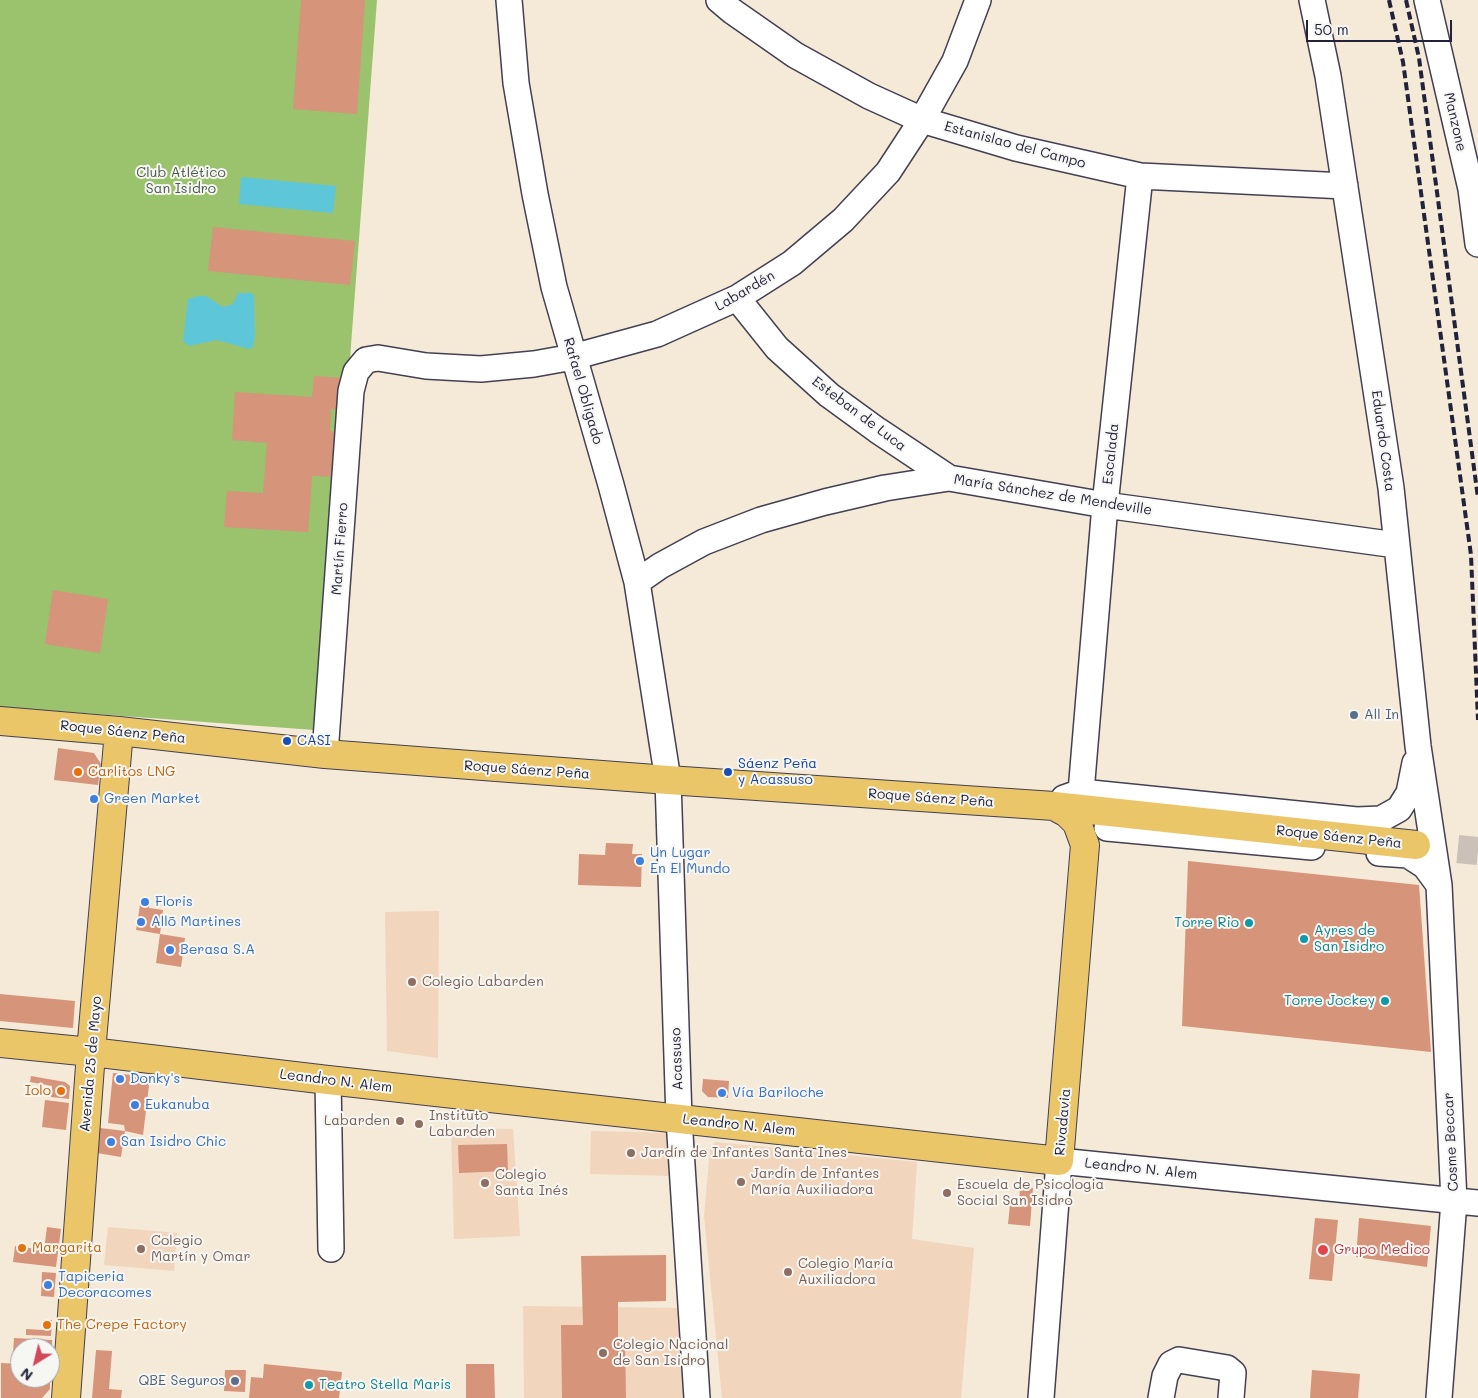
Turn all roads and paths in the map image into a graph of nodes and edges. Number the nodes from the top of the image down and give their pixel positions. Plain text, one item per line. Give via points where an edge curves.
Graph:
1 (509, 0) edge
2 (719, 0) edge
3 (978, 0) edge
4 (1312, 0) edge
5 (1427, 0) edge
6 (922, 120) junction
7 (1140, 176) junction
8 (1345, 186) junction
9 (1475, 189) edge
10 (1478, 244) edge
11 (737, 298) junction
12 (573, 357) junction
13 (378, 358) joint
14 (949, 478) junction
15 (1105, 505) junction
16 (1396, 544) junction
17 (637, 582) junction
18 (0, 721) edge
19 (119, 731) junction
20 (1418, 746) junction
21 (325, 754) junction
22 (668, 780) junction
23 (1081, 792) junction
24 (1054, 806) junction
25 (1151, 818) junction
26 (1107, 828) junction
27 (1085, 845) junction
28 (1416, 845) tunnel mouth
29 (1439, 885) junction
30 (0, 1043) edge
31 (91, 1052) junction
32 (328, 1080) junction
33 (679, 1119) junction
34 (1059, 1161) junction
35 (1466, 1202) edge
36 (331, 1249) dead end
37 (66, 1398) edge
38 (697, 1398) edge
39 (1041, 1398) edge
40 (1161, 1398) edge
41 (1231, 1398) edge
42 (1439, 1398) edge

1 - 12 street, Rafael Obligado via 516,83 535,194 554,287
2 - 6 street, Estanislao del Campo via 796,55 869,96
3 - 6 street, Labardén via 955,61
4 - 8 street, Eduardo Costa
5 - 9 street, Manzone
6 - 7 street, Estanislao del Campo via 1016,148
6 - 11 street, Labardén via 888,172 843,220 792,263
7 - 8 street, Estanislao del Campo
7 - 15 street, Escalada
8 - 16 street, Eduardo Costa via 1391,488
9 - 10 street, Manzone
11 - 12 street, Labardén via 657,334
11 - 14 street, Esteban de Luca via 777,348 829,394
12 - 13 street, Labardén via 481,369 426,366
12 - 17 street, Rafael Obligado
13 - 21 street, Martín Fierro via 366,360 356,372 351,391
14 - 15 street, María Sánchez de Mendeville
14 - 17 street, María Sánchez de Mendeville via 885,488 761,520 704,542
15 - 16 street, María Sánchez de Mendeville
15 - 23 street, Escalada
16 - 20 street, Eduardo Costa
17 - 22 street, Rafael Obligado
18 - 19 main road, Roque Sáenz Peña
19 - 21 main road, Roque Sáenz Peña
19 - 31 main road, Avenida 25 de Mayo
20 - 23 street, Roque Sáenz Peña via 1409,793 1399,810 1381,820
20 - 29 street, Eduardo Costa
21 - 22 main road, Roque Sáenz Peña
22 - 24 main road, Roque Sáenz Peña
22 - 33 street, Acassuso
23 - 24 street via 1066,796
24 - 25 main road, Roque Sáenz Peña
24 - 27 main road, Rivadavia via 1077,823
25 - 26 main road
25 - 28 main road, Roque Sáenz Peña
26 - 27 main road
26 - 29 street, Roque Sáenz Peña via 1408,855 1425,866
27 - 34 main road, Rivadavia
29 - 35 street, Cosme Beccar
30 - 31 main road, Leandro N. Alem
31 - 32 main road, Leandro N. Alem
31 - 37 main road, Avenida 25 de Mayo
32 - 33 main road, Leandro N. Alem
32 - 36 street
33 - 34 main road, Leandro N. Alem
33 - 38 street, Acassuso
34 - 35 street, Leandro N. Alem
34 - 39 street, Rivadavia
35 - 42 street, Cosme Beccar
40 - 41 street via 1165,1376 1171,1364 1178,1360 1228,1368 1233,1373

